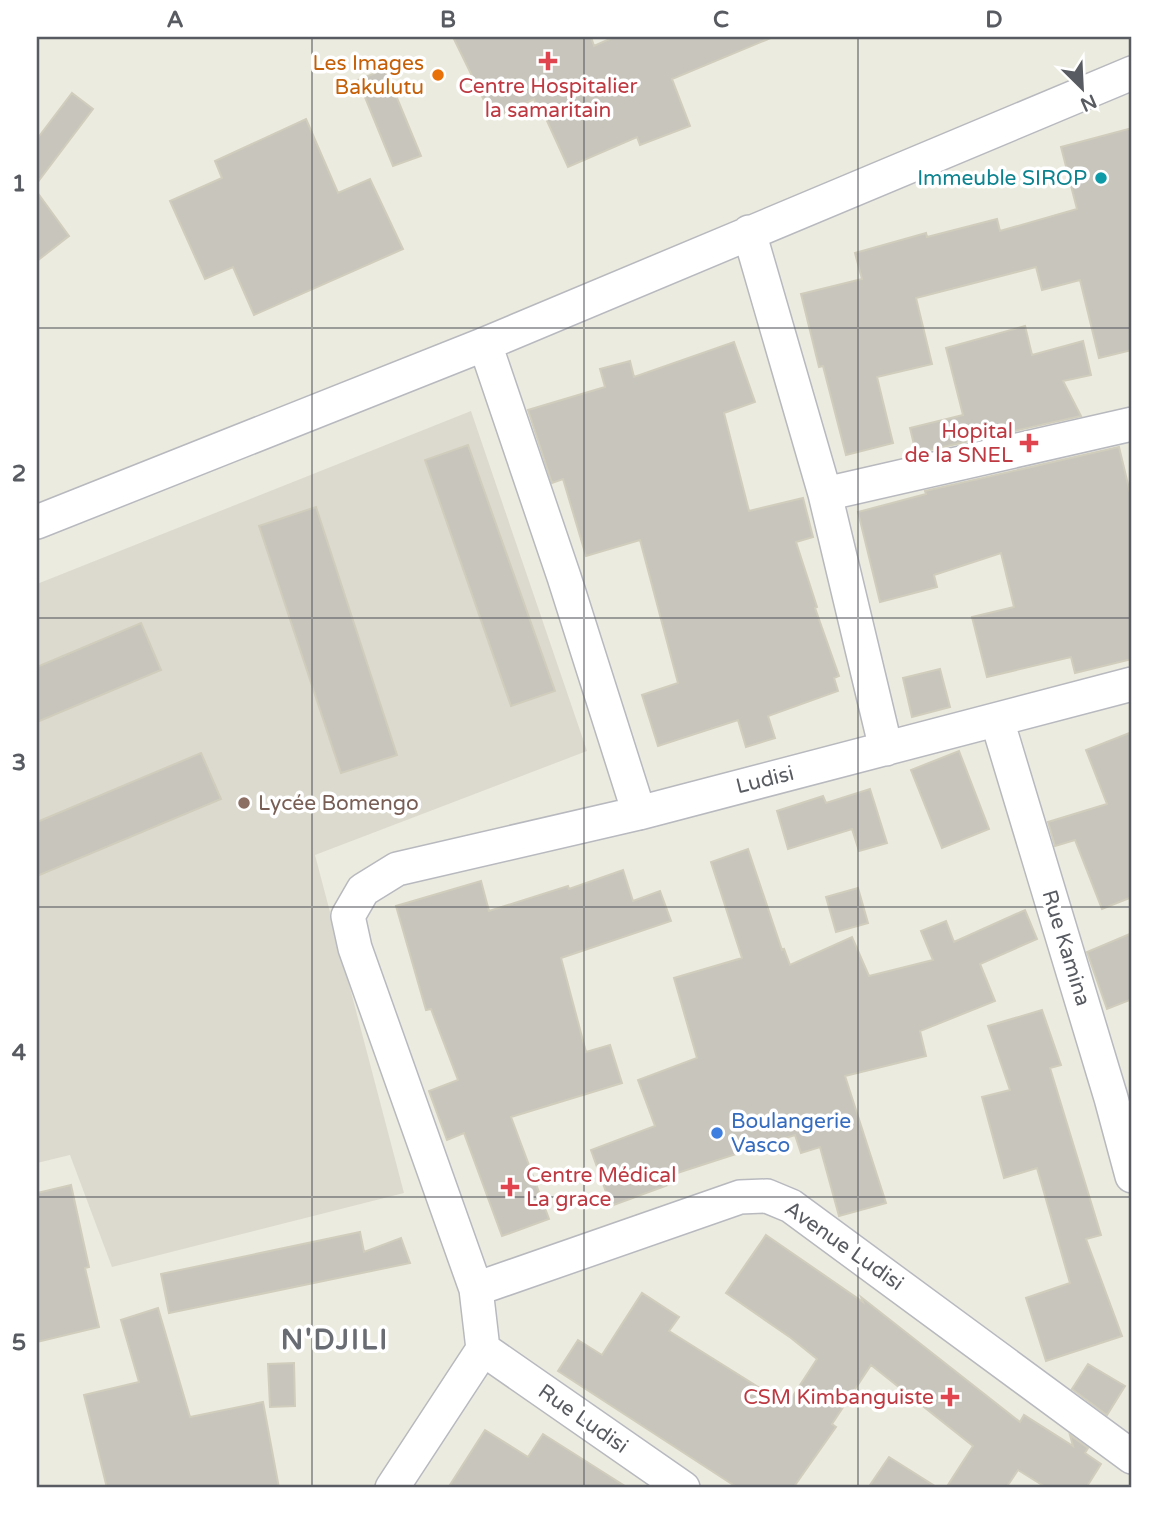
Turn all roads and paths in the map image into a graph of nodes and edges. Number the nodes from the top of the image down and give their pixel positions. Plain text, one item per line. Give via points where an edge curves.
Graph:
1 (1132, 74) edge
2 (749, 232) junction
3 (485, 344) junction
4 (1132, 424) edge
5 (825, 494) junction
6 (37, 522) edge
7 (1132, 684) edge
8 (997, 720) junction
9 (886, 749) junction
10 (639, 813) junction
11 (1131, 1165) edge
12 (476, 1289) junction
13 (483, 1349) junction
14 (1132, 1457) edge
15 (392, 1488) edge
16 (683, 1488) edge

1 - 2 street
2 - 3 street
2 - 5 street
3 - 6 street
3 - 10 street
4 - 5 street
5 - 9 street
7 - 8 street, Ludisi
8 - 9 street, Ludisi
8 - 11 street, Rue Kamina
9 - 10 street, Ludisi
10 - 12 street, Ludisi via 397,869 363,890 348,916 355,948
12 - 13 street
12 - 14 street, Avenue Ludisi via 740,1197 768,1196 791,1206
13 - 15 street
13 - 16 street, Rue Ludisi

